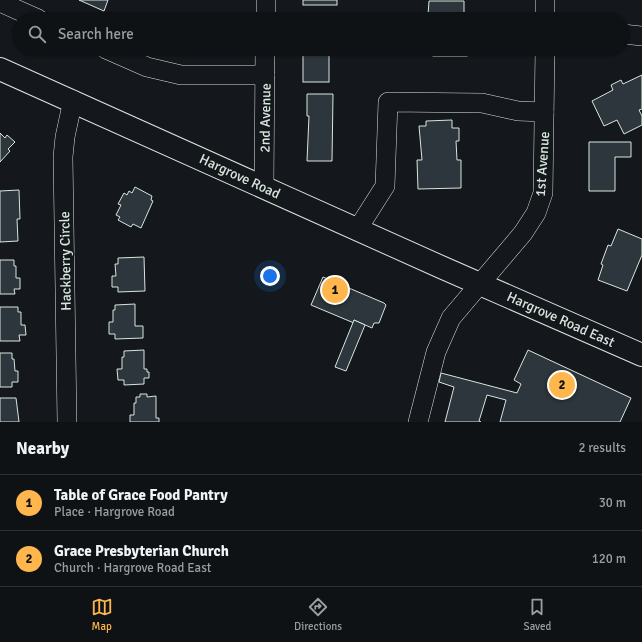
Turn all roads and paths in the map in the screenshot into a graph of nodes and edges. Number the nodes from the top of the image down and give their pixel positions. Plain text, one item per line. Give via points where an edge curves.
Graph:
1 (266, 0) edge
2 (545, 0) edge
3 (0, 2) edge
4 (22, 12) edge
5 (266, 12) edge
6 (545, 12) edge
7 (630, 35) edge
8 (642, 36) edge
9 (122, 56) edge
10 (266, 56) edge
11 (545, 56) edge
12 (0, 69) edge
13 (265, 75) junction
14 (73, 100) junction
15 (544, 112) junction
16 (264, 187) junction
17 (357, 230) junction
18 (480, 283) junction
19 (642, 355) edge
20 (67, 422) edge
21 (418, 422) edge

1 - 5 street
2 - 6 street
3 - 4 street
7 - 8 street
9 - 13 street via 147,67 181,75
10 - 13 street, 2nd Avenue
11 - 15 street, 1st Avenue
12 - 14 main road, Hargrove Road
13 - 16 street, 2nd Avenue
14 - 16 main road, Hargrove Road
14 - 20 street, Hackberry Circle via 63,157
15 - 17 street via 518,111 482,103 388,102 385,186
15 - 18 street, 1st Avenue via 542,193 536,213 523,233
16 - 17 main road, Hargrove Road
17 - 18 main road, Hargrove Road
18 - 19 main road, Hargrove Road East
18 - 21 street, 1st Avenue via 451,318 436,352

